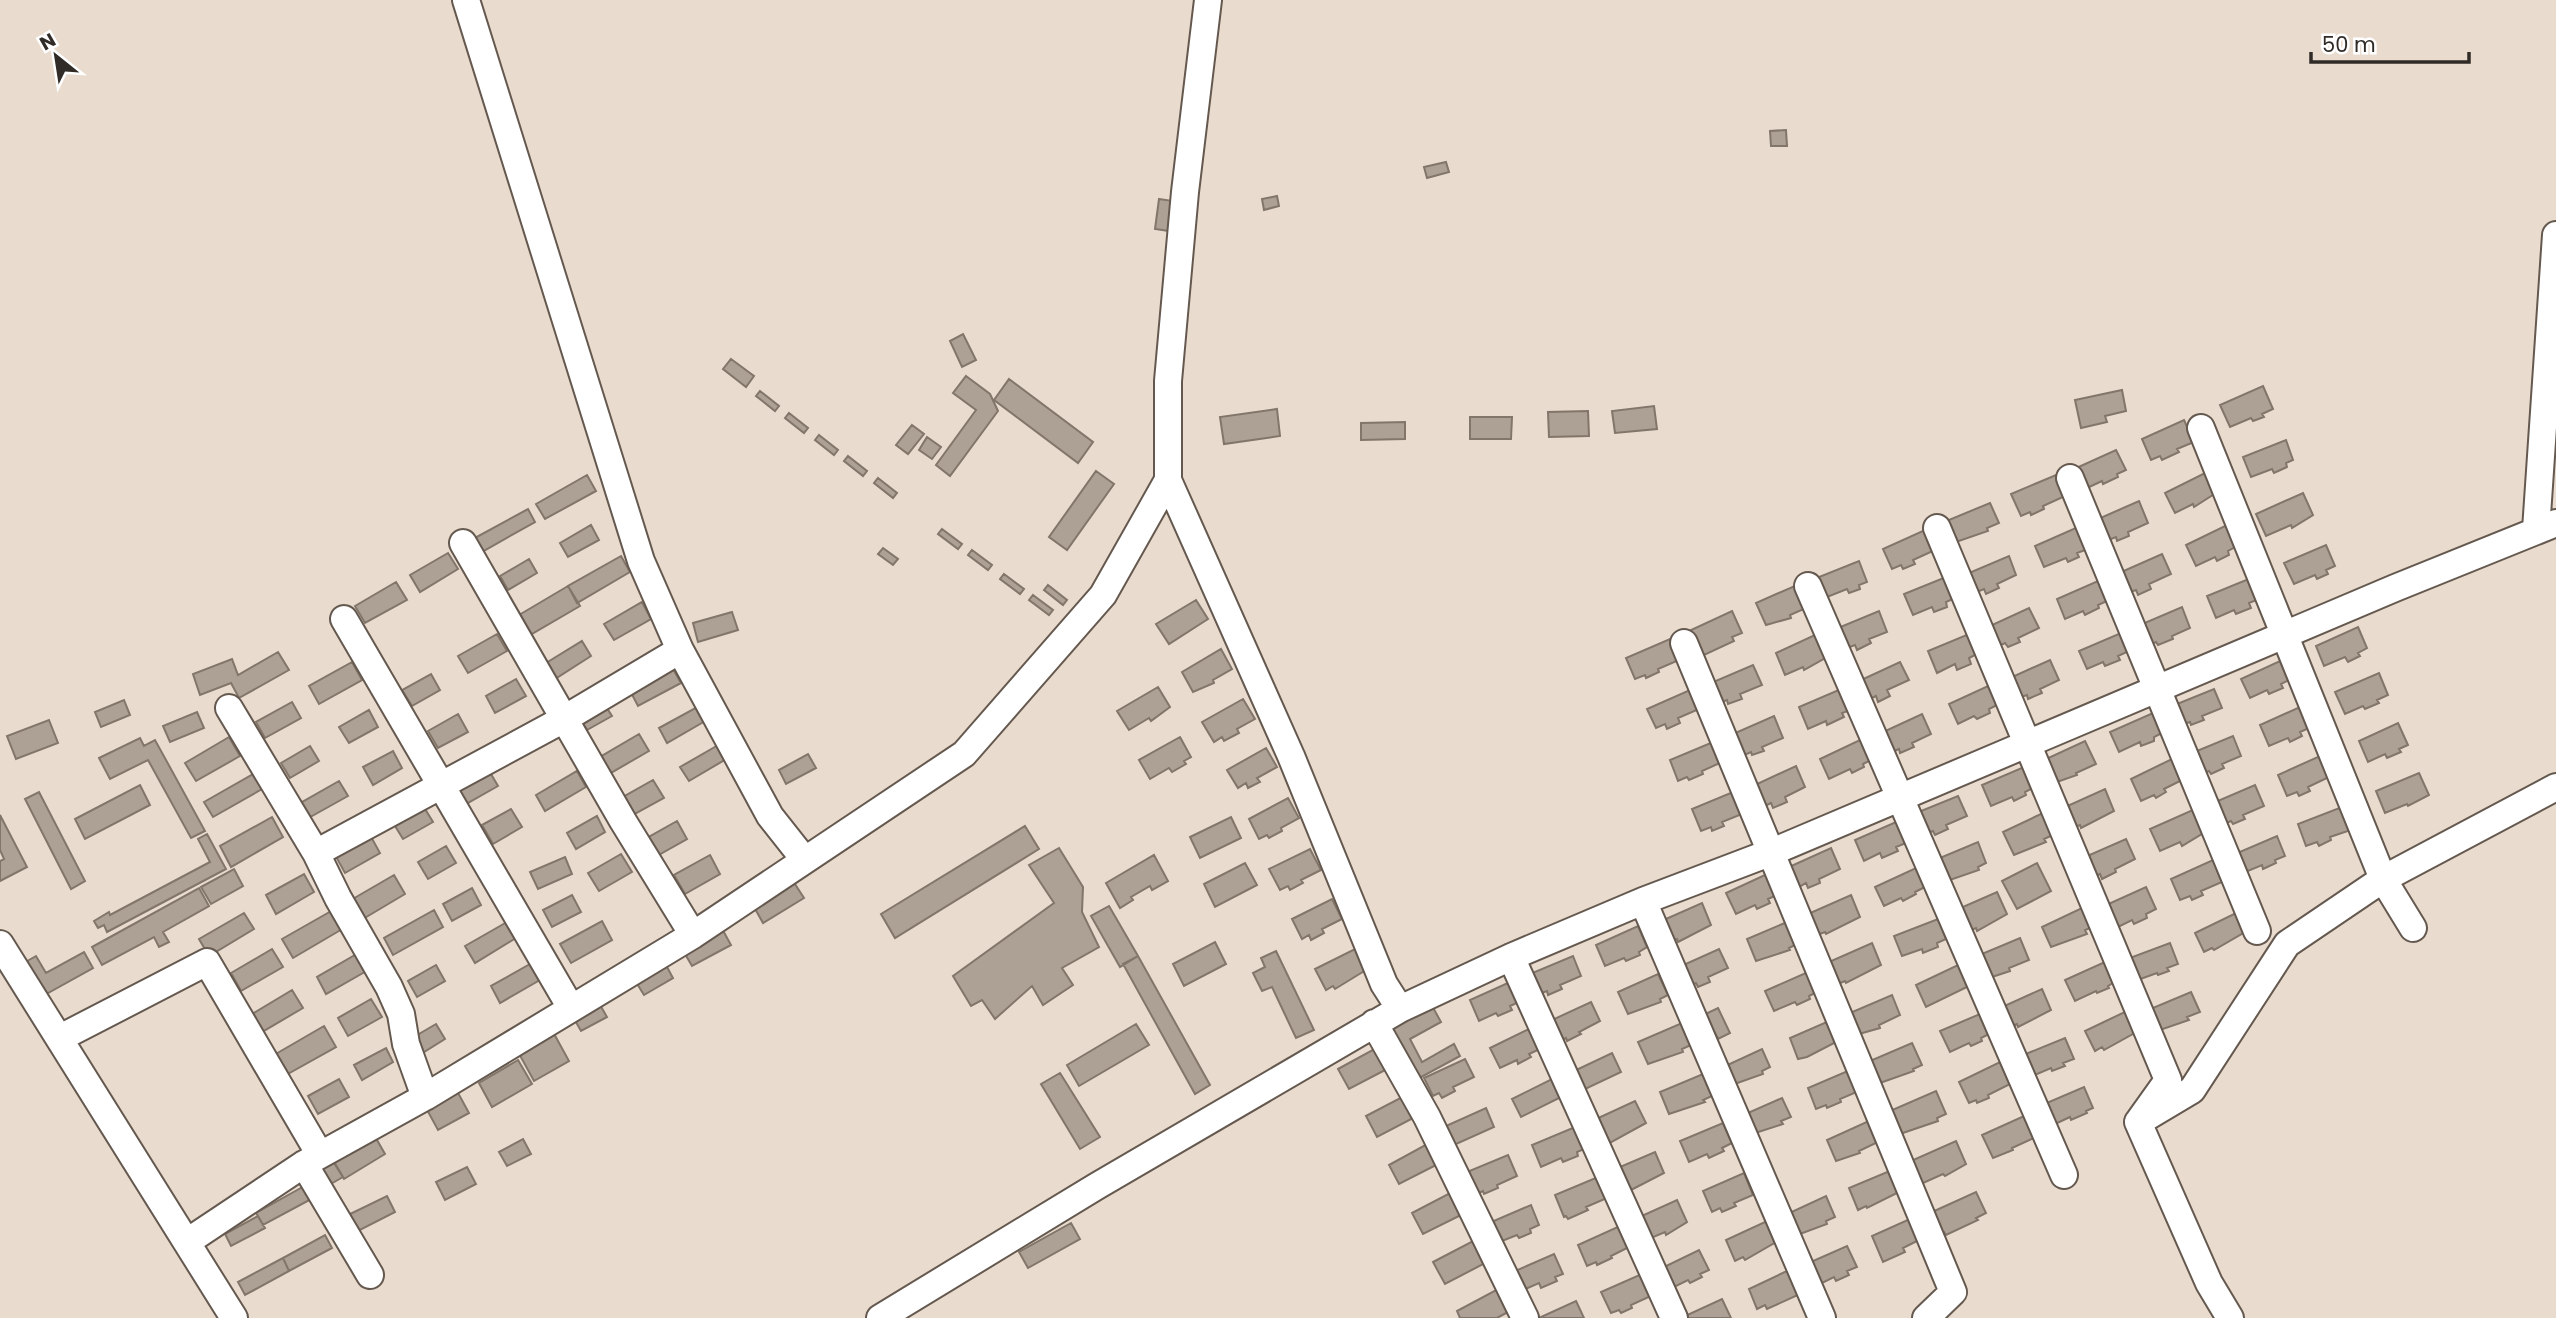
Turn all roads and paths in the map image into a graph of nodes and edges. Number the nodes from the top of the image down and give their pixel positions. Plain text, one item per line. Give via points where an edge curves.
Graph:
1 (466, 0) edge
2 (1208, 0) edge
3 (2556, 235) edge
4 (2201, 428) dead end
5 (2070, 478) dead end
6 (1168, 480) junction
7 (2546, 527) edge
8 (1937, 528) dead end
9 (463, 543) dead end
10 (1808, 586) dead end
11 (344, 619) dead end
12 (2285, 636) junction
13 (1684, 643) dead end
14 (680, 650) junction
15 (2156, 690) junction
16 (229, 708) dead end
17 (564, 719) junction
18 (2028, 744) junction
19 (440, 787) junction
20 (2556, 787) edge
21 (1900, 798) junction
22 (1772, 852) junction
23 (316, 853) junction
24 (804, 859) junction
25 (2383, 879) junction
26 (1643, 901) junction
27 (2413, 928) dead end
28 (2257, 931) dead end
29 (693, 936) junction
30 (0, 944) edge
31 (1511, 957) junction
32 (572, 1008) junction
33 (1400, 1009) junction
34 (1374, 1023) junction
35 (60, 1038) junction
36 (425, 1097) junction
37 (2138, 1122) junction
38 (312, 1159) junction
39 (2064, 1175) dead end
40 (187, 1242) junction
41 (370, 1275) dead end
42 (234, 1318) edge
43 (880, 1318) edge
44 (1525, 1318) edge
45 (1674, 1318) edge
46 (1822, 1318) edge
47 (1926, 1318) edge
48 (2230, 1318) edge

1 - 14 street via 641,561
2 - 6 street via 1168,381
3 - 7 street
4 - 12 street
5 - 15 street
6 - 24 street via 1103,595 964,754
6 - 33 street via 1291,757 1384,984
7 - 12 street
8 - 18 street
9 - 17 street
10 - 21 street
11 - 19 street
12 - 15 street
12 - 25 street
13 - 22 street
14 - 17 street
14 - 24 street via 770,816
15 - 18 street
15 - 28 street
16 - 23 street
17 - 19 street
17 - 29 street
18 - 21 street
18 - 37 street via 2168,1080
19 - 23 street
19 - 32 street
20 - 25 street
21 - 22 street
21 - 39 street
22 - 26 street
22 - 47 street via 1953,1292
23 - 36 street via 397,1005
24 - 29 street
25 - 27 street
25 - 37 street via 2287,944 2192,1090
26 - 31 street
26 - 46 street
29 - 32 street
30 - 35 street
31 - 33 street
31 - 45 street
32 - 36 street
33 - 34 street
34 - 43 street
34 - 44 street via 1427,1117
35 - 38 street via 207,962
35 - 40 street
36 - 38 street
37 - 48 street via 2208,1283
38 - 40 street
38 - 41 street
40 - 42 street

